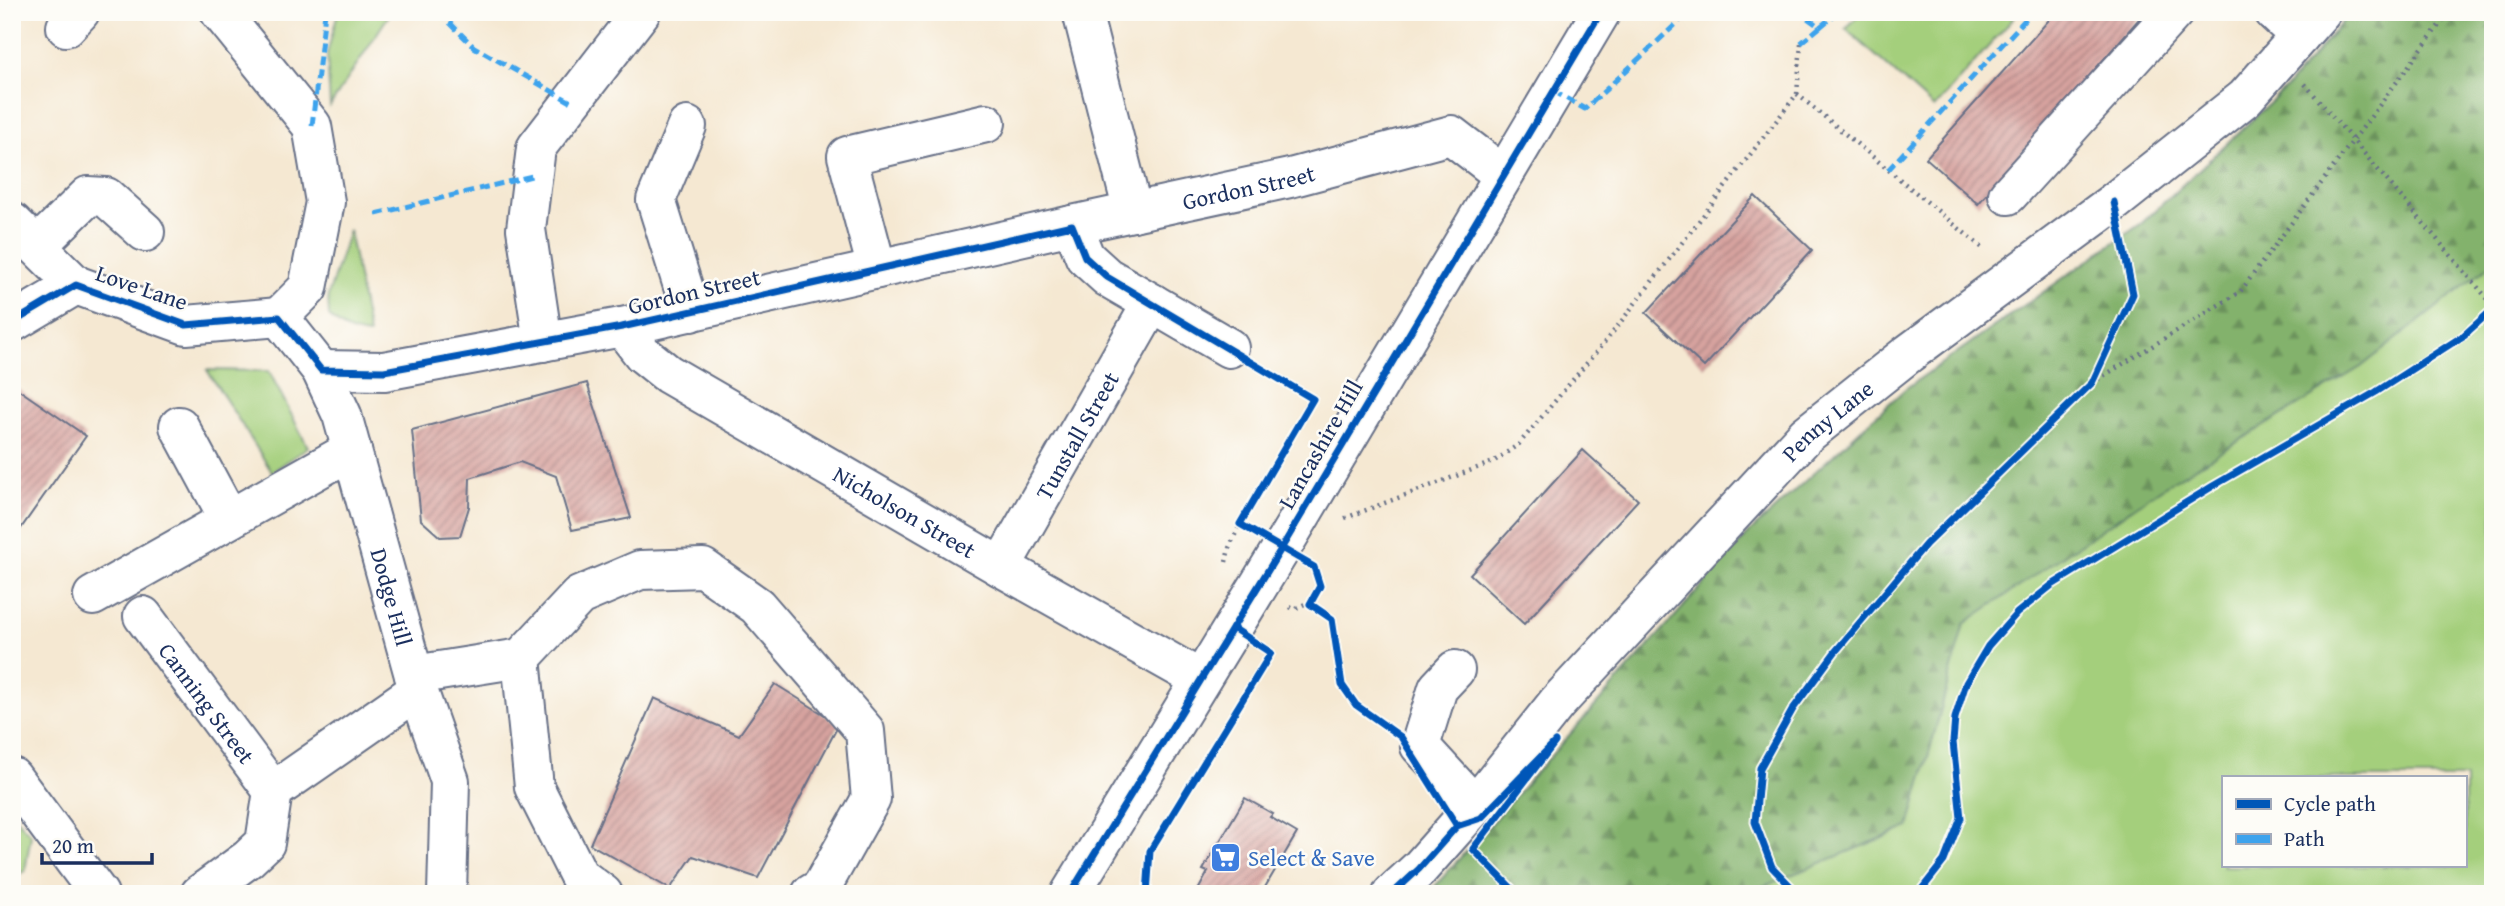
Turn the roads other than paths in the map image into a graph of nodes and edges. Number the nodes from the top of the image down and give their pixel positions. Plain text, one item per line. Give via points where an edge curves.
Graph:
1 (220, 12) edge
2 (641, 12) edge
3 (1082, 12) edge
4 (1601, 12) edge
5 (2175, 12) edge
6 (2294, 29) edge
7 (986, 123) dead end
8 (687, 125) dead end
9 (1503, 174) junction
10 (2008, 195) dead end
11 (1133, 212) junction
12 (1072, 225) junction
13 (145, 232) dead end
14 (24, 234) edge
15 (877, 269) junction
16 (76, 285) junction
17 (1152, 303) junction
18 (691, 312) junction
19 (279, 317) junction
20 (12, 323) edge
21 (622, 327) junction
22 (543, 342) junction
23 (1229, 348) dead end
24 (321, 370) junction
25 (179, 426) dead end
26 (352, 450) junction
27 (229, 519) junction
28 (1001, 567) junction
29 (93, 596) dead end
30 (143, 615) dead end
31 (521, 658) junction
32 (1455, 670) dead end
33 (1199, 678) junction
34 (416, 682) junction
35 (12, 777) edge
36 (273, 791) junction
37 (1475, 806) junction
38 (99, 894) edge
39 (200, 894) edge
40 (447, 894) edge
41 (603, 894) edge
42 (811, 894) edge
43 (1070, 894) edge
44 (1392, 894) edge

1 - 19 street via 312,126 325,202 308,288
2 - 22 street via 536,148 526,229
3 - 11 street
4 - 9 street, Lancashire Hill
5 - 10 street
6 - 37 street, Penny Lane via 2245,98 1805,435 1557,704
7 - 15 street via 847,156
8 - 18 street via 656,200
9 - 11 street, Gordon Street via 1451,135 1290,178
9 - 33 street, Lancashire Hill via 1281,549
11 - 12 street, Gordon Street
12 - 15 street, Gordon Street
12 - 17 street via 1085,257 1107,277
13 - 14 street via 106,197 88,196
14 - 16 street, Love Lane
15 - 18 street, Gordon Street
16 - 19 street, Love Lane via 186,325
16 - 20 street
17 - 23 street
17 - 28 street, Tunstall Street
18 - 21 street, Gordon Street
19 - 24 street, Dodge Hill
21 - 22 street, Gordon Street
21 - 28 street, Nicholson Street via 643,354 668,373
22 - 24 street, Gordon Street via 384,371
24 - 26 street, Dodge Hill
25 - 27 street
26 - 27 street
26 - 34 street, Dodge Hill
27 - 29 street
28 - 33 street, Nicholson Street
30 - 36 street, Canning Street
31 - 34 street
31 - 41 street via 534,787 579,876
31 - 42 street via 579,596 640,570 703,568 757,606 865,731 871,799 821,888
32 - 37 street via 1438,688 1420,746
33 - 43 street, Lancashire Hill
34 - 36 street
34 - 40 street, Dodge Hill via 450,781
35 - 38 street
36 - 39 street via 265,843
37 - 44 street, Penny Lane

